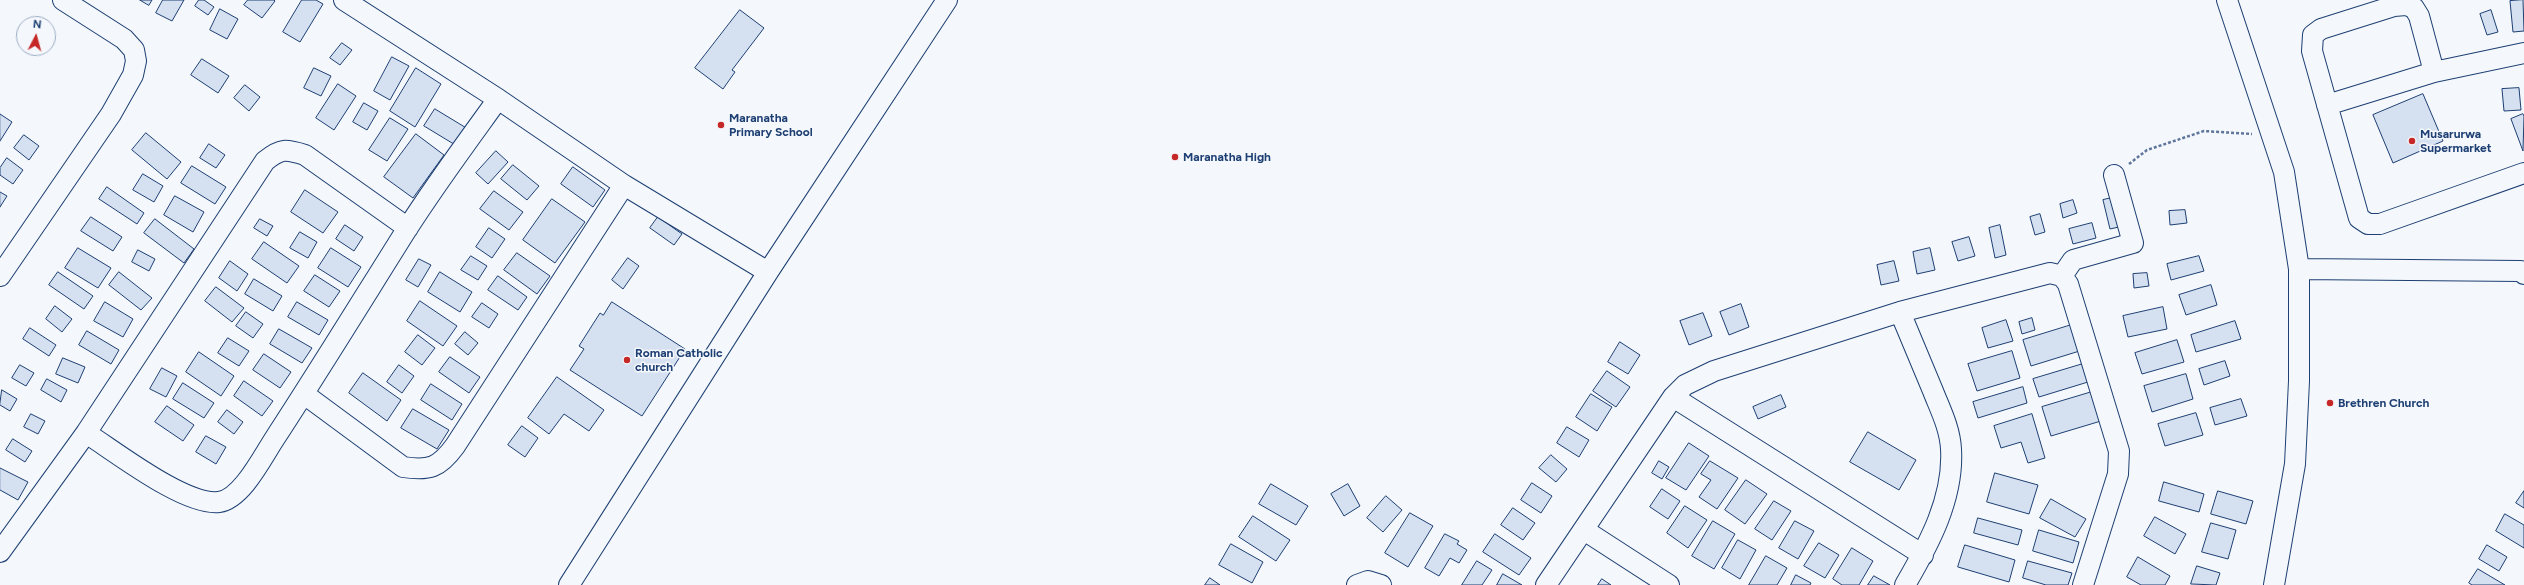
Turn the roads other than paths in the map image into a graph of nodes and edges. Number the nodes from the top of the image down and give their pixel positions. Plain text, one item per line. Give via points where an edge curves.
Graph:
1 (63, 0) edge
2 (947, 0) edge
3 (2227, 0) edge
4 (351, 2) edge
5 (2524, 52) edge
6 (2434, 72) junction
7 (498, 99) junction
8 (2327, 105) junction
9 (2524, 173) edge
10 (2114, 175) road end
11 (624, 185) junction
12 (408, 228) junction
13 (2299, 269) junction
14 (2523, 270) edge
15 (768, 272) junction
16 (0, 276) edge
17 (2062, 276) junction
18 (1900, 312) junction
19 (304, 394) junction
20 (1672, 397) junction
21 (86, 433) junction
22 (1584, 530) junction
23 (0, 552) edge
24 (1922, 555) junction
25 (569, 585) edge
26 (1357, 585) edge
27 (1381, 585) edge
28 (1546, 585) edge
29 (1669, 585) edge
30 (1905, 585) edge
31 (2083, 585) edge
32 (2274, 585) edge

1 - 16 street via 124,39 134,50 136,61 132,75 111,114
2 - 15 street
3 - 13 street via 2284,172
4 - 7 street
5 - 6 street
6 - 8 street
6 - 8 street via 2414,8 2406,5 2394,6 2321,29 2313,35 2312,51
7 - 11 street
7 - 12 street
8 - 9 street via 2359,218 2368,224 2380,224
10 - 17 street via 2133,243 2073,260
11 - 15 street
11 - 19 street via 455,446 446,459 435,467 403,467
12 - 19 street
12 - 21 street via 305,155 288,149 275,153 265,161
13 - 14 street
13 - 32 street via 2299,381 2295,464
15 - 25 street
17 - 18 street via 2050,273
17 - 31 street via 2070,291 2119,451 2118,474
18 - 20 street via 1714,371 1686,385
18 - 24 street via 1947,427 1951,448 1951,470 1946,494 1938,522
19 - 21 street via 243,486 229,499 219,502 202,502 177,491
20 - 22 street
20 - 24 street
21 - 23 street
22 - 28 street
22 - 29 street
24 - 30 street
26 - 27 street via 1368,581

